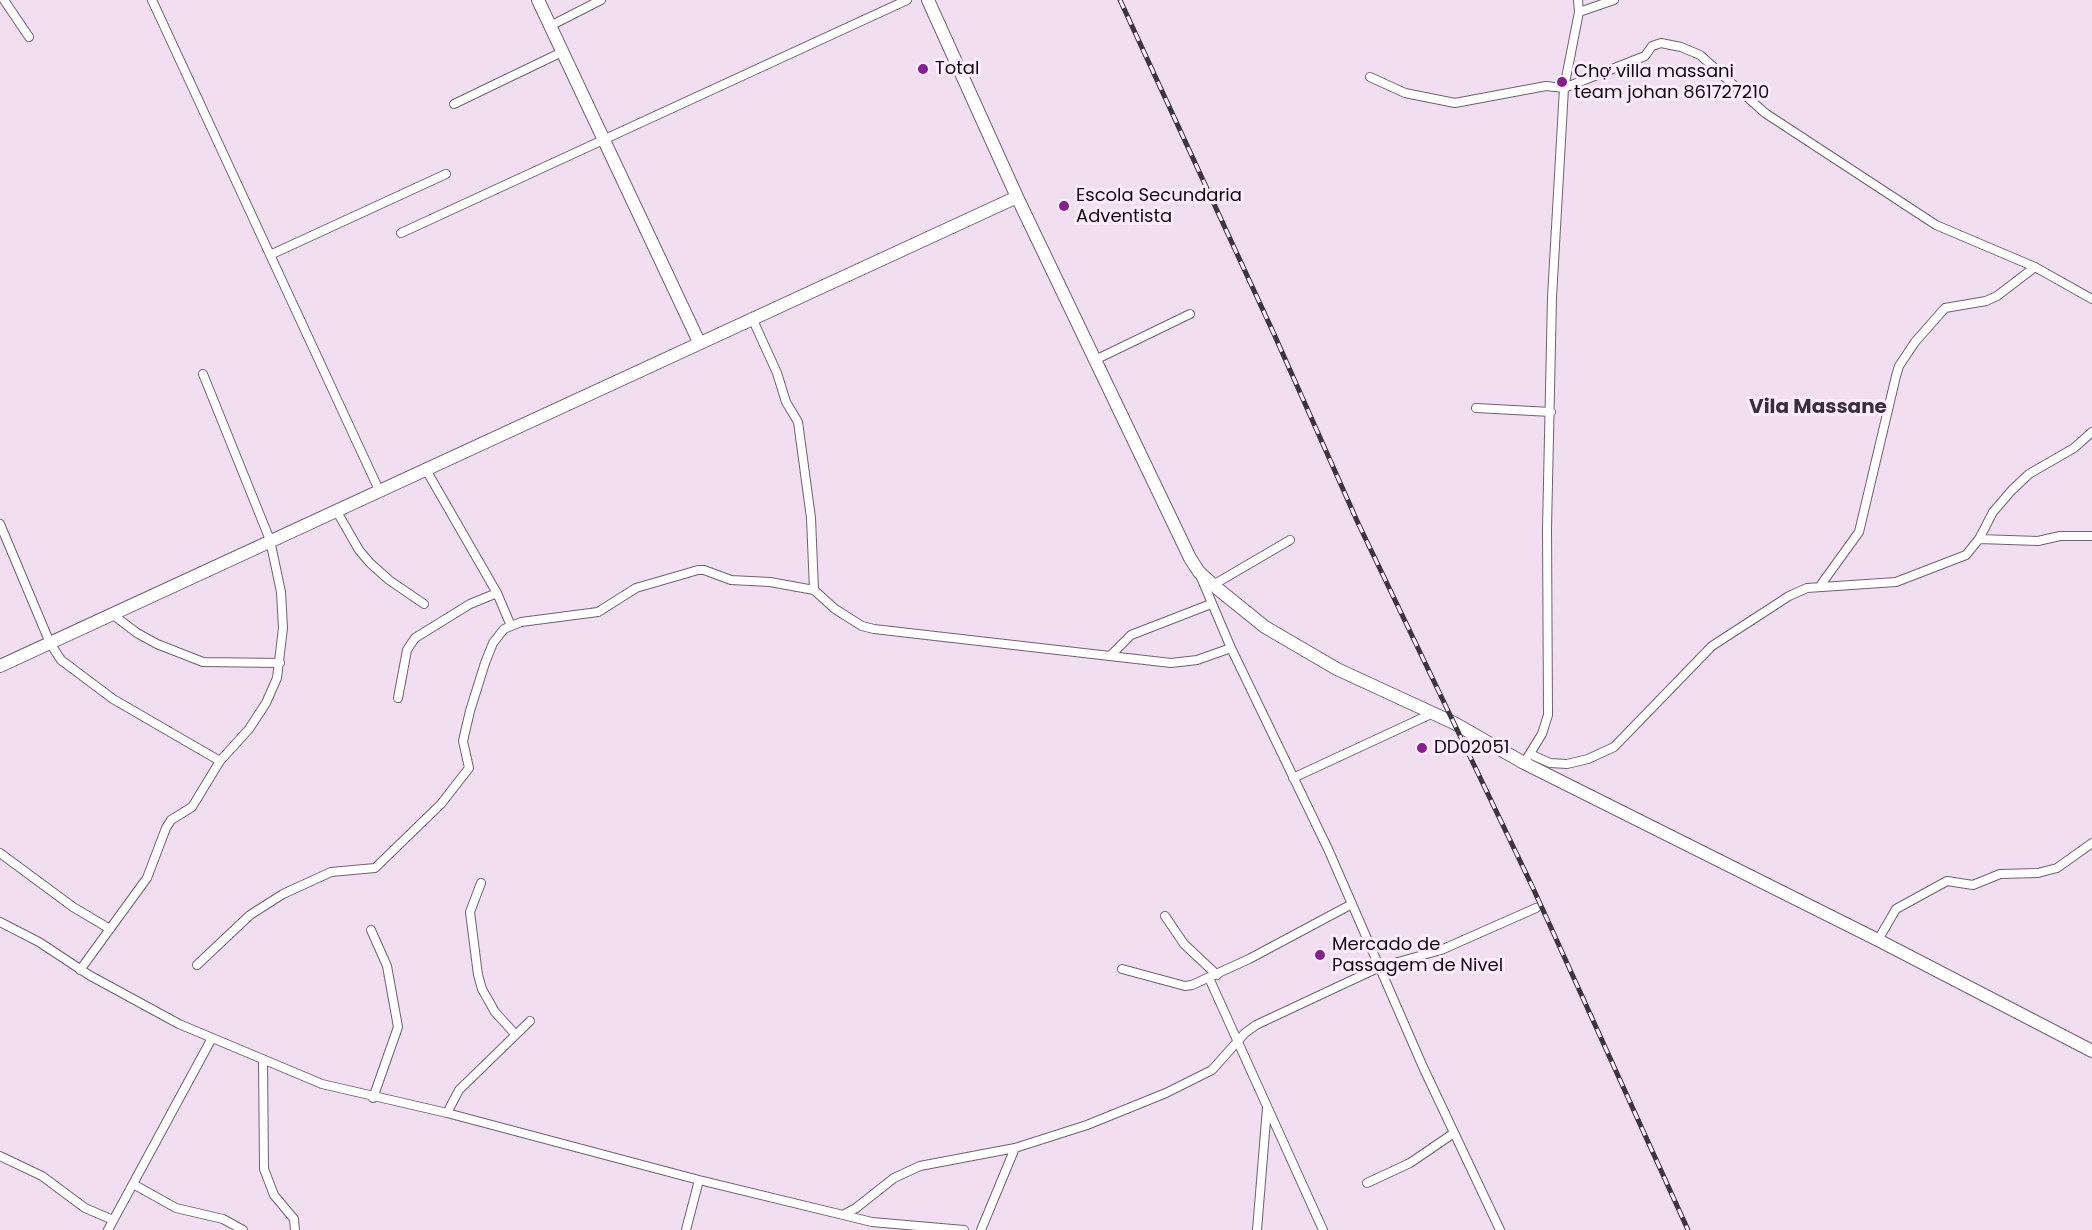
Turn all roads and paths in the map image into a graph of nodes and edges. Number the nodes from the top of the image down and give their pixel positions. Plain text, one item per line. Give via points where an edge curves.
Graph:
1 (4, 0) edge
2 (152, 0) edge
3 (538, 0) edge
4 (601, 0) edge
5 (907, 0) edge
6 (928, 0) edge
7 (1578, 0) edge
8 (1614, 0) edge
9 (1578, 12) junction
10 (550, 26) junction
11 (29, 37) dead end
12 (562, 52) junction
13 (1370, 77) dead end
14 (1564, 88) junction
15 (454, 104) dead end
16 (604, 140) junction
17 (446, 174) dead end
18 (1017, 196) junction
19 (401, 233) dead end
20 (270, 255) junction
21 (2034, 267) junction
22 (2092, 299) edge
23 (1190, 314) dead end
24 (752, 318) junction
25 (699, 342) junction
26 (1095, 360) junction
27 (203, 374) dead end
28 (1476, 408) dead end
29 (1551, 412) junction
30 (2092, 432) edge
31 (425, 468) junction
32 (379, 490) junction
33 (336, 510) junction
34 (0, 524) edge
35 (2092, 536) edge
36 (1979, 539) junction
37 (270, 540) junction
38 (1290, 540) dead end
39 (1199, 572) junction
40 (1213, 585) junction
41 (1820, 586) junction
42 (814, 590) junction
43 (497, 593) junction
44 (424, 604) dead end
45 (1211, 604) junction
46 (112, 614) junction
47 (511, 626) junction
48 (50, 643) junction
49 (1231, 648) junction
50 (1111, 655) junction
51 (280, 663) junction
52 (0, 666) edge
53 (398, 698) dead end
54 (1431, 714) junction
55 (1527, 758) junction
56 (220, 760) junction
57 (1293, 778) junction
58 (2092, 843) edge
59 (0, 853) edge
60 (481, 884) dead end
61 (1352, 904) junction
62 (1536, 908) dead end
63 (1165, 916) dead end
64 (0, 922) edge
65 (110, 929) junction
66 (371, 930) dead end
67 (1878, 940) junction
68 (197, 964) dead end
69 (1380, 968) junction
70 (1122, 969) dead end
71 (80, 970) junction
72 (1213, 976) junction
73 (530, 1021) dead end
74 (514, 1034) junction
75 (212, 1038) junction
76 (1237, 1042) junction
77 (2092, 1051) edge
78 (263, 1060) junction
79 (373, 1098) junction
80 (1268, 1108) junction
81 (447, 1113) junction
82 (1454, 1133) junction
83 (1015, 1148) junction
84 (0, 1156) edge
85 (699, 1180) junction
86 (1367, 1183) dead end
87 (133, 1184) junction
88 (843, 1215) junction
89 (113, 1220) junction
90 (108, 1230) edge
91 (243, 1230) edge
92 (295, 1230) edge
93 (686, 1230) edge
94 (964, 1230) edge
95 (981, 1230) edge
96 (1257, 1230) edge
97 (1323, 1230) edge
98 (1500, 1230) edge

1 - 11 street
2 - 20 street
3 - 10 main road
4 - 10 street
5 - 16 street
6 - 18 main road
7 - 9 street
8 - 9 street
9 - 14 street
10 - 12 main road
12 - 15 street
12 - 16 main road
13 - 14 street via 1412,95 1455,103 1546,86
14 - 21 street via 1645,56 1652,46 1662,43 1681,47 1700,55 1765,114 1927,219
14 - 29 street via 1552,297
16 - 19 street
16 - 25 main road
17 - 20 street
18 - 24 main road
18 - 26 main road
20 - 32 street
21 - 22 street
21 - 41 street via 1997,296 1945,308 1915,342 1896,376 1859,532
23 - 26 street
24 - 25 main road
24 - 42 street via 798,422 811,518
25 - 31 main road
26 - 39 main road
27 - 37 street
28 - 29 street
29 - 55 street via 1548,715
30 - 36 street via 2074,448 2029,474 1993,512
31 - 32 main road
31 - 43 street
32 - 33 main road
33 - 37 main road
33 - 44 street via 358,550 370,563
34 - 48 street
35 - 36 street via 2060,536 2038,542
36 - 41 street via 1966,555 1909,579
37 - 46 main road
37 - 51 street via 281,592
38 - 40 street
39 - 40 main road
39 - 45 street
40 - 54 main road via 1293,644
41 - 55 street via 1789,596 1712,646 1614,747 1567,764
42 - 47 street via 731,580 698,570 636,588 609,607 586,615
42 - 50 street via 835,609 874,629
43 - 47 street
43 - 53 street via 470,604 415,638 407,651
45 - 49 street
45 - 50 street via 1131,634
46 - 48 main road
46 - 51 street via 157,644 203,662
47 - 68 street via 493,643 478,681 463,741 469,768 441,804 375,868 331,872 283,894 250,915
48 - 52 main road
48 - 56 street via 61,660 113,699
49 - 50 street via 1197,660 1171,663
49 - 57 street
51 - 56 street via 266,703 249,729
54 - 55 main road
54 - 57 street
55 - 67 main road
56 - 65 street via 192,807 171,820 147,878
57 - 61 street
58 - 67 street via 2057,868 2000,874 1973,885 1947,882 1896,909
59 - 65 street via 52,893
60 - 74 street via 471,912 478,975 495,1012
61 - 69 street
61 - 72 street
62 - 69 street via 1441,950
63 - 72 street
64 - 71 street
65 - 71 street
66 - 79 street via 387,966 398,1027
67 - 77 main road
69 - 76 street via 1256,1025
69 - 82 street
70 - 72 street via 1185,986
71 - 75 street
72 - 76 street
73 - 74 street
74 - 81 street via 459,1090
75 - 78 street
75 - 87 street
76 - 80 street
76 - 83 street via 1224,1059 1197,1078 1087,1125
78 - 79 street via 322,1084
78 - 92 street via 264,1169 273,1195 294,1219
79 - 81 street
80 - 96 street
80 - 97 street
81 - 85 street
82 - 86 street via 1410,1163
82 - 98 street
83 - 88 street via 920,1166 894,1178
83 - 95 street
84 - 89 street via 42,1176 85,1208
85 - 88 street
85 - 93 street
87 - 89 street
87 - 91 street via 176,1208 223,1219
88 - 94 street via 886,1225
89 - 90 street

